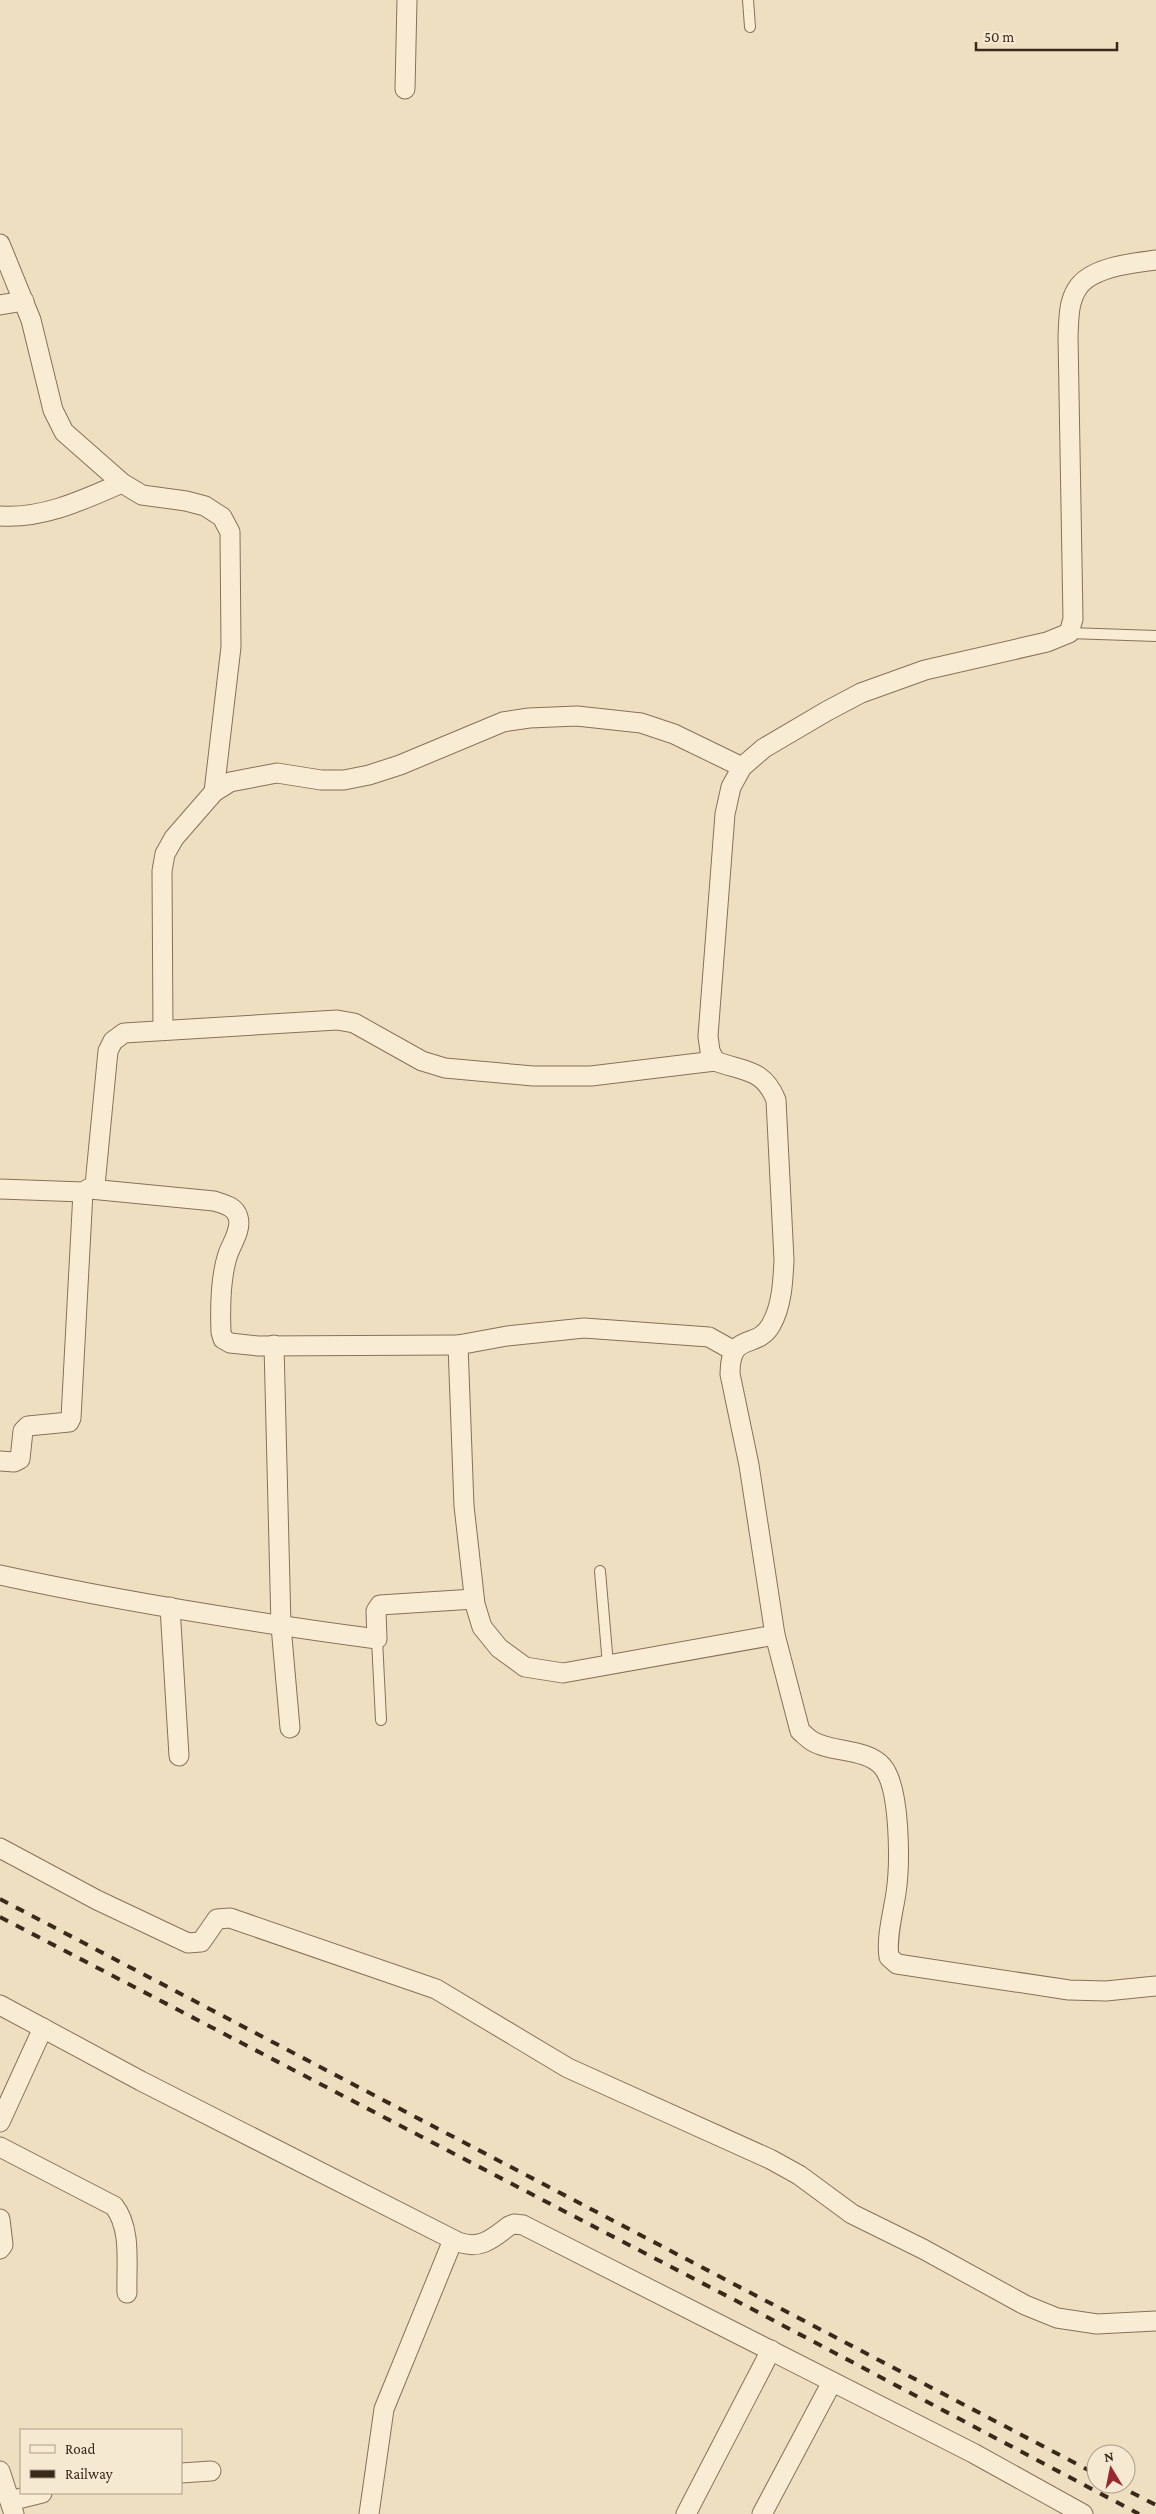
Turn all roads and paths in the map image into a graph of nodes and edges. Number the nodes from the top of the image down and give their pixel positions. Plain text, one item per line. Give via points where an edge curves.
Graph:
1 (408, 0) edge
2 (748, 0) edge
3 (750, 27) dead end
4 (405, 89) dead end
5 (0, 244) edge
6 (1156, 260) edge
7 (24, 301) junction
8 (0, 305) edge
9 (122, 483) junction
10 (0, 516) edge
11 (1068, 633) junction
12 (1156, 636) edge
13 (742, 767) junction
14 (214, 792) junction
15 (164, 1030) junction
16 (715, 1061) junction
17 (0, 1189) edge
18 (86, 1191) junction
19 (274, 1345) junction
20 (458, 1345) junction
21 (734, 1350) junction
22 (0, 1462) edge
23 (600, 1571) dead end
24 (0, 1575) edge
25 (474, 1599) junction
26 (170, 1607) junction
27 (281, 1626) junction
28 (775, 1635) junction
29 (377, 1640) junction
30 (608, 1665) junction
31 (381, 1720) dead end
32 (290, 1728) dead end
33 (179, 1756) dead end
34 (0, 1848) edge
35 (1156, 1986) edge
36 (0, 2005) edge
37 (43, 2028) junction
38 (0, 2122) edge
39 (0, 2147) edge
40 (0, 2219) edge
41 (453, 2240) junction
42 (0, 2249) edge
43 (127, 2294) dead end
44 (1156, 2322) edge
45 (771, 2350) junction
46 (832, 2382) junction
47 (0, 2471) edge
48 (211, 2471) dead end
49 (182, 2473) edge
50 (40, 2494) edge
51 (12, 2508) edge
52 (369, 2514) edge
53 (686, 2514) edge
54 (762, 2514) edge
55 (1083, 2514) edge

1 - 4 street
2 - 3 lane
5 - 7 street
6 - 11 street via 1116,266 1092,276 1077,288 1070,307 1073,619
7 - 8 street
7 - 9 street via 53,410 64,432
9 - 10 street via 68,506
9 - 14 street via 142,495 205,506 222,516 230,532 231,647
11 - 12 lane
11 - 13 street via 1047,642 925,670 861,693 764,748
13 - 14 street via 674,734 641,723 577,716 529,718 503,722 368,775 321,780 277,773 230,782
13 - 16 street via 731,787 725,814 708,1036
14 - 15 street via 174,838 165,854 162,871
15 - 16 street via 337,1020 354,1024 422,1061 445,1068 533,1076 591,1076
15 - 18 street via 124,1033 113,1041 108,1051 97,1177 95,1185
16 - 21 street via 762,1077 771,1088 779,1117 783,1287 772,1324 764,1334
17 - 18 street
18 - 19 street via 214,1201 235,1210 238,1226 222,1281 223,1339 230,1344
18 - 22 street via 71,1418 69,1422 28,1426 24,1431 20,1458 14,1462
19 - 20 street
19 - 27 street
20 - 21 street via 584,1328 710,1337
20 - 25 street via 464,1506
21 - 28 street via 730,1374
23 - 30 lane
24 - 26 street
25 - 29 street via 380,1605 376,1611
25 - 30 street via 482,1627 499,1648 525,1667 562,1673
26 - 27 street
26 - 33 street
27 - 29 street
27 - 32 street
28 - 30 street
28 - 35 street via 800,1731 818,1743 873,1758 890,1780 898,1835 896,1890 888,1952 892,1961 1069,1990 1106,1991
29 - 31 lane
34 - 44 street via 97,1900 188,1943 200,1942 217,1919 230,1918 436,1989 568,2068 770,2159 799,2175 852,2214 1025,2305 1057,2318 1097,2324
36 - 37 street
37 - 38 street
37 - 41 street
39 - 43 street via 114,2206 122,2215
40 - 42 street via 3,2245
41 - 45 street via 476,2246 488,2242 514,2224 523,2225
41 - 52 street via 384,2409
45 - 46 street
45 - 53 street
46 - 54 street
46 - 55 street via 973,2453
47 - 51 street
48 - 49 street
50 - 51 street

